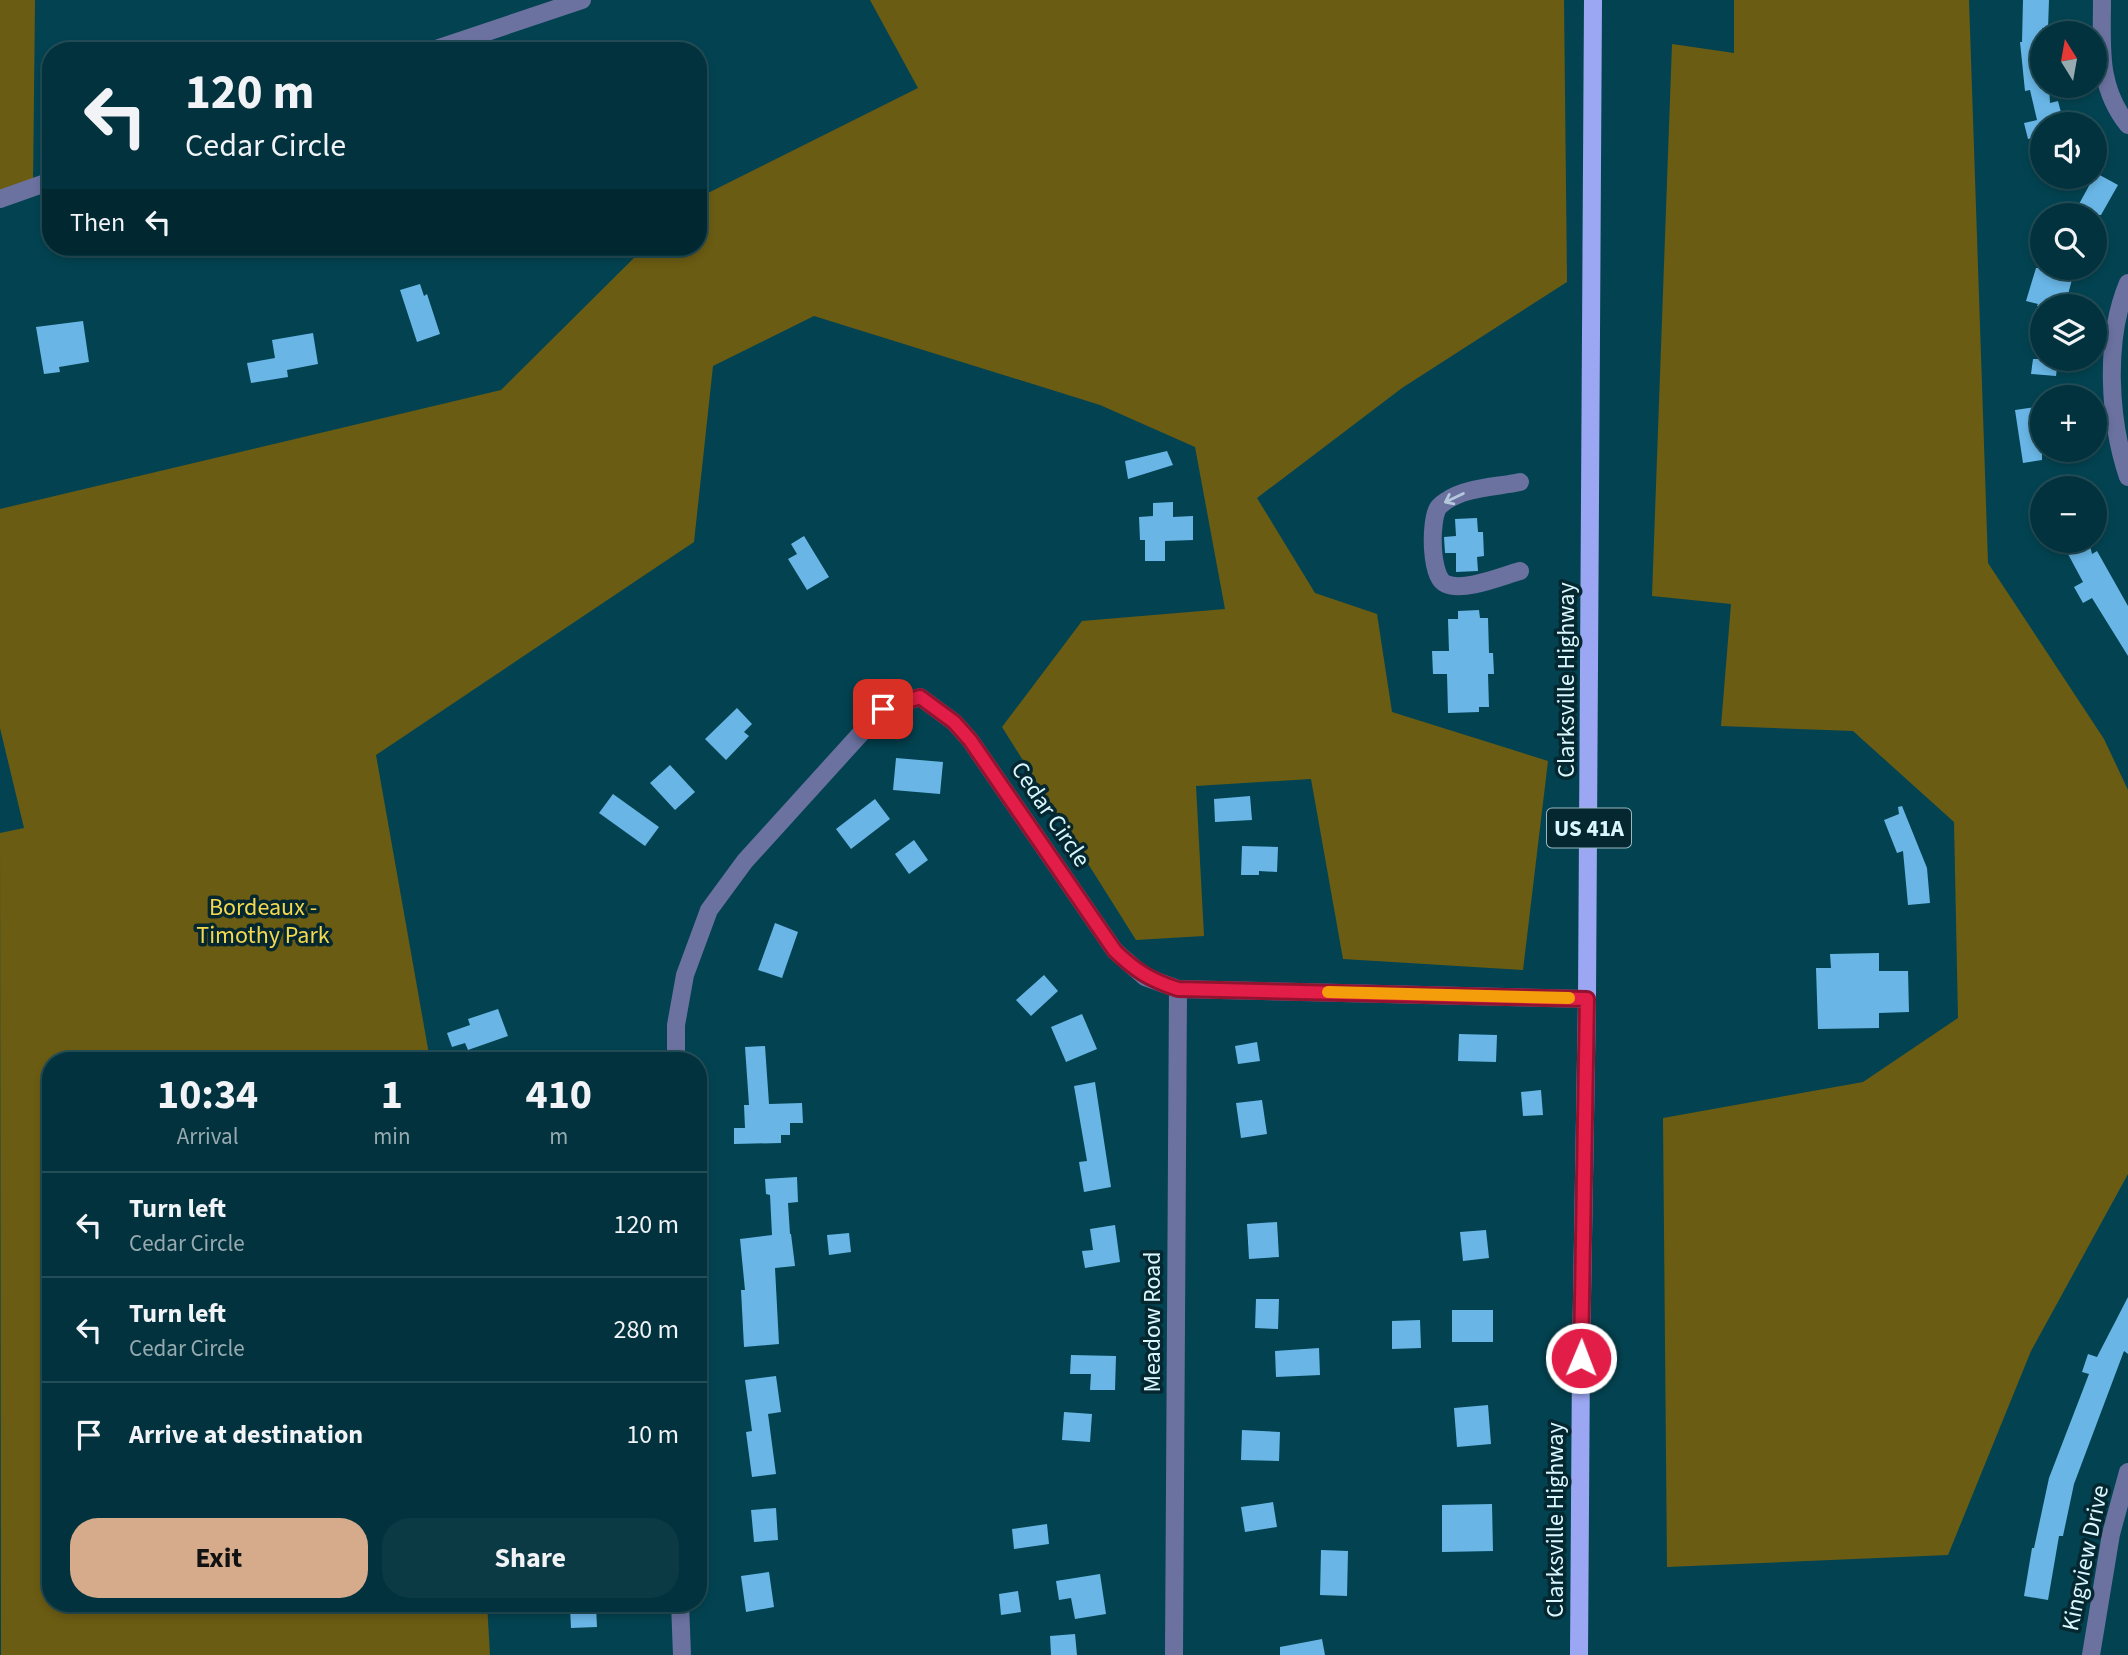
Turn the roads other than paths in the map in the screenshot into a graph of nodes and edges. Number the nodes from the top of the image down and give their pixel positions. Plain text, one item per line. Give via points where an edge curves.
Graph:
1 (582, 0) edge
2 (1593, 0) edge
3 (2102, 0) edge
4 (457, 42) edge
5 (2128, 125) edge
6 (42, 184) edge
7 (0, 199) edge
8 (2128, 284) edge
9 (2128, 477) edge
10 (1520, 482) dead end
11 (1520, 571) dead end
12 (1178, 989) junction
13 (1587, 999) junction
14 (676, 1052) edge
15 (2128, 1472) edge
16 (680, 1612) edge
17 (682, 1655) edge
18 (1174, 1655) edge
19 (1579, 1655) edge
20 (2091, 1655) edge

1 - 4 street
2 - 13 main road, Clarksville Highway / US 41A
3 - 5 street via 2103,76
6 - 7 street
8 - 9 street via 2120,302 2111,382
10 -> 11 street via 1447,501 1438,508 1434,542 1437,577 1445,584 1461,586
12 - 13 street, Cedar Circle
12 - 14 street, Cedar Circle via 1145,977 1115,951 970,740 920,697 883,709 745,861 709,910 685,975
12 - 18 street, Meadow Road
13 - 19 main road, Clarksville Highway / US 41A
15 - 20 street, Kingview Drive via 2111,1534
16 - 17 street

